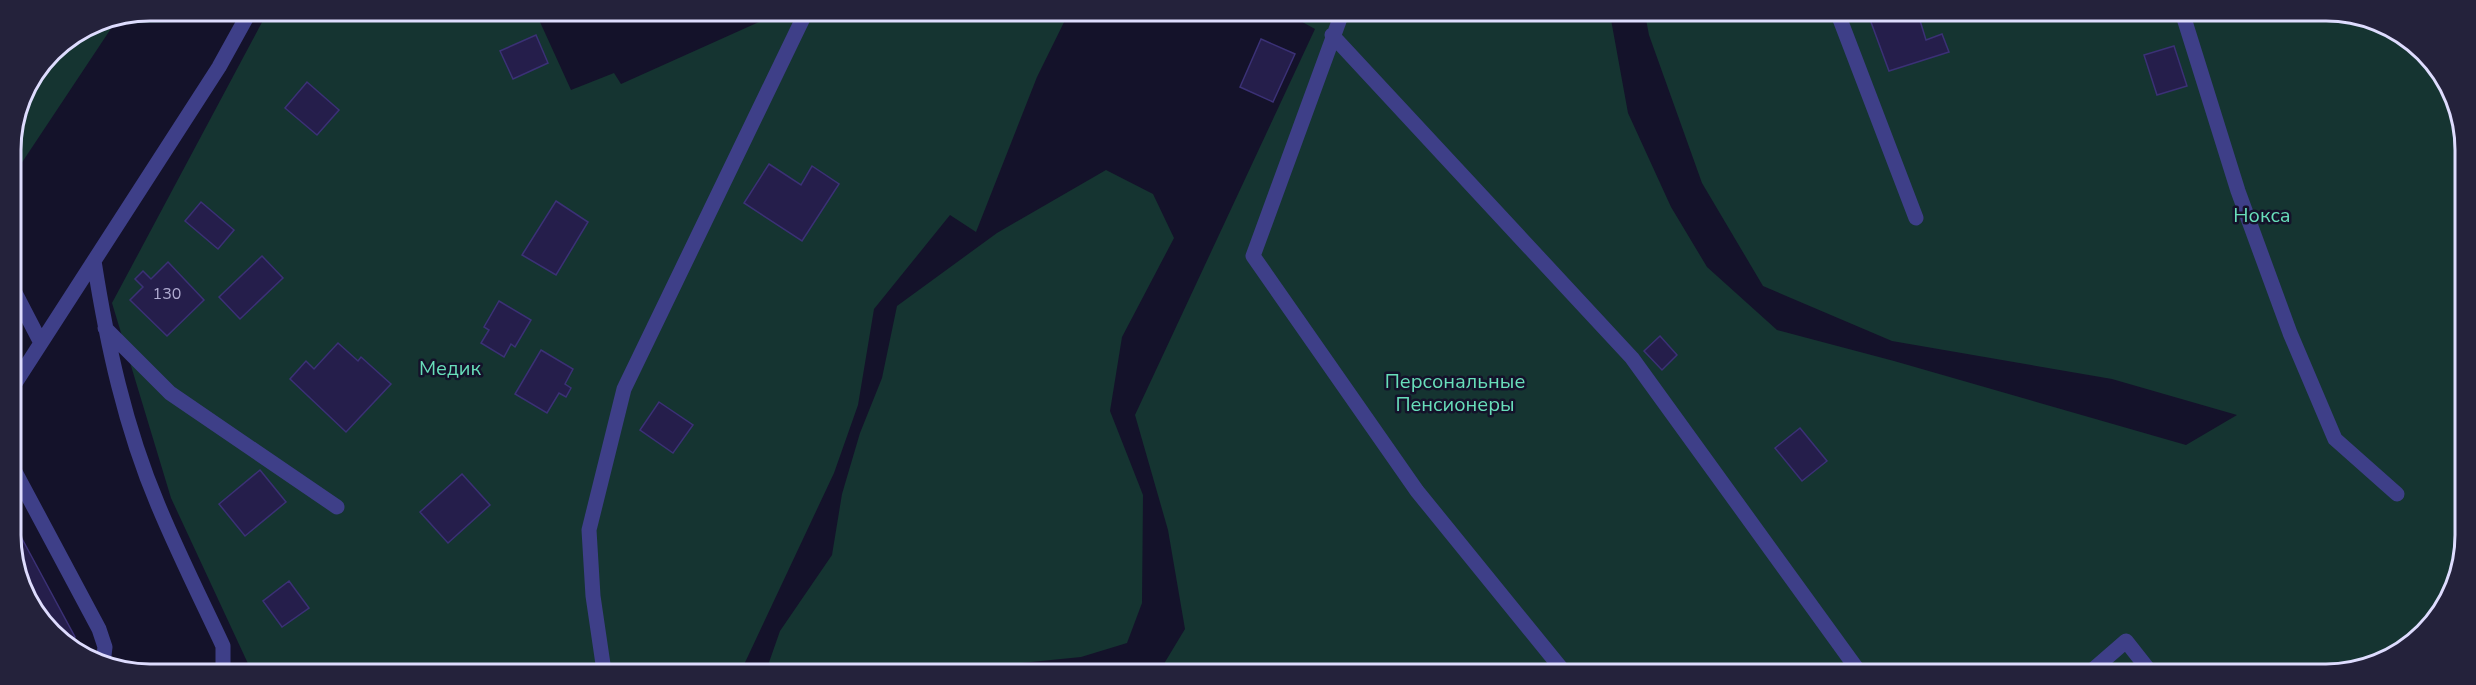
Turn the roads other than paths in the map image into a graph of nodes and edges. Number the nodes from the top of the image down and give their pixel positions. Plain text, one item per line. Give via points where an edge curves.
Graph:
1 (244, 21) edge
2 (802, 21) edge
3 (1338, 21) edge
4 (1841, 21) edge
5 (2185, 21) edge
6 (1332, 35) junction
7 (1916, 218) dead end
8 (94, 261) junction
9 (21, 305) edge
10 (105, 328) junction
11 (41, 344) junction
12 (21, 374) edge
13 (21, 483) edge
14 (2397, 494) dead end
15 (337, 507) dead end
16 (104, 655) edge
17 (223, 664) edge
18 (603, 664) edge
19 (1558, 664) edge
20 (1853, 664) edge
21 (2100, 664) edge
22 (2144, 664) edge

1 - 8 lane
2 - 18 lane via 624,389 589,530 592,596
3 - 6 lane
4 - 7 lane
5 - 14 lane via 2238,191 2290,333 2335,440
6 - 19 lane via 1253,256 1418,491
6 - 20 lane via 1632,358
8 - 10 lane
8 - 11 lane
9 - 11 lane
10 - 15 lane via 170,393
10 - 17 lane via 123,403 157,504 223,646
11 - 12 lane
13 - 16 lane via 99,629
21 - 22 lane via 2126,641

